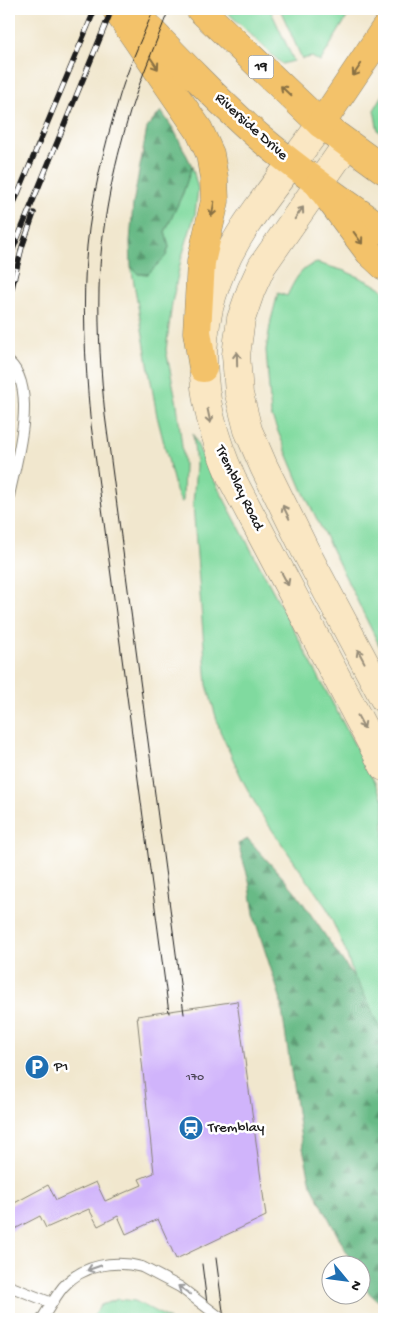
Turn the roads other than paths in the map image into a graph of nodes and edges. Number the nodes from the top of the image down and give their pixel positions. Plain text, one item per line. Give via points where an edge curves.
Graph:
1 (116, 9) edge
2 (130, 9) edge
3 (200, 9) edge
4 (384, 30) edge
5 (322, 124) junction
6 (347, 144) junction
7 (292, 164) junction
8 (384, 170) edge
9 (319, 185) junction
10 (384, 230) edge
11 (384, 266) edge
12 (9, 362) edge
13 (203, 368) junction
14 (9, 496) edge
15 (384, 699) edge
16 (384, 766) edge
17 (9, 1286) edge
18 (52, 1303) junction
19 (42, 1319) edge
20 (222, 1319) edge

1 -> 13 main road via 199,130 210,154 215,201 201,262 197,332
2 - 7 main road, Riverside Drive via 192,74
5 -> 3 main road, 19
4 -> 5 main road
5 - 6 main road, 19
5 - 7 street, Tremblay Road
6 - 8 main road, 19
6 - 9 street
7 - 9 main road, Riverside Drive
7 - 13 street, Tremblay Road via 245,226 218,278 205,334
9 - 10 main road, Riverside Drive
9 -> 11 main road via 369,252
15 -> 9 street via 264,467 248,430 239,394 236,355 241,319 251,290 262,266
12 - 14 lane via 22,383 24,404
13 -> 16 street, Tremblay Road via 211,424 229,472
17 - 18 lane
18 - 19 lane
20 -> 18 lane, bridge via 180,1287 142,1268 126,1264 96,1266 80,1273 64,1285

